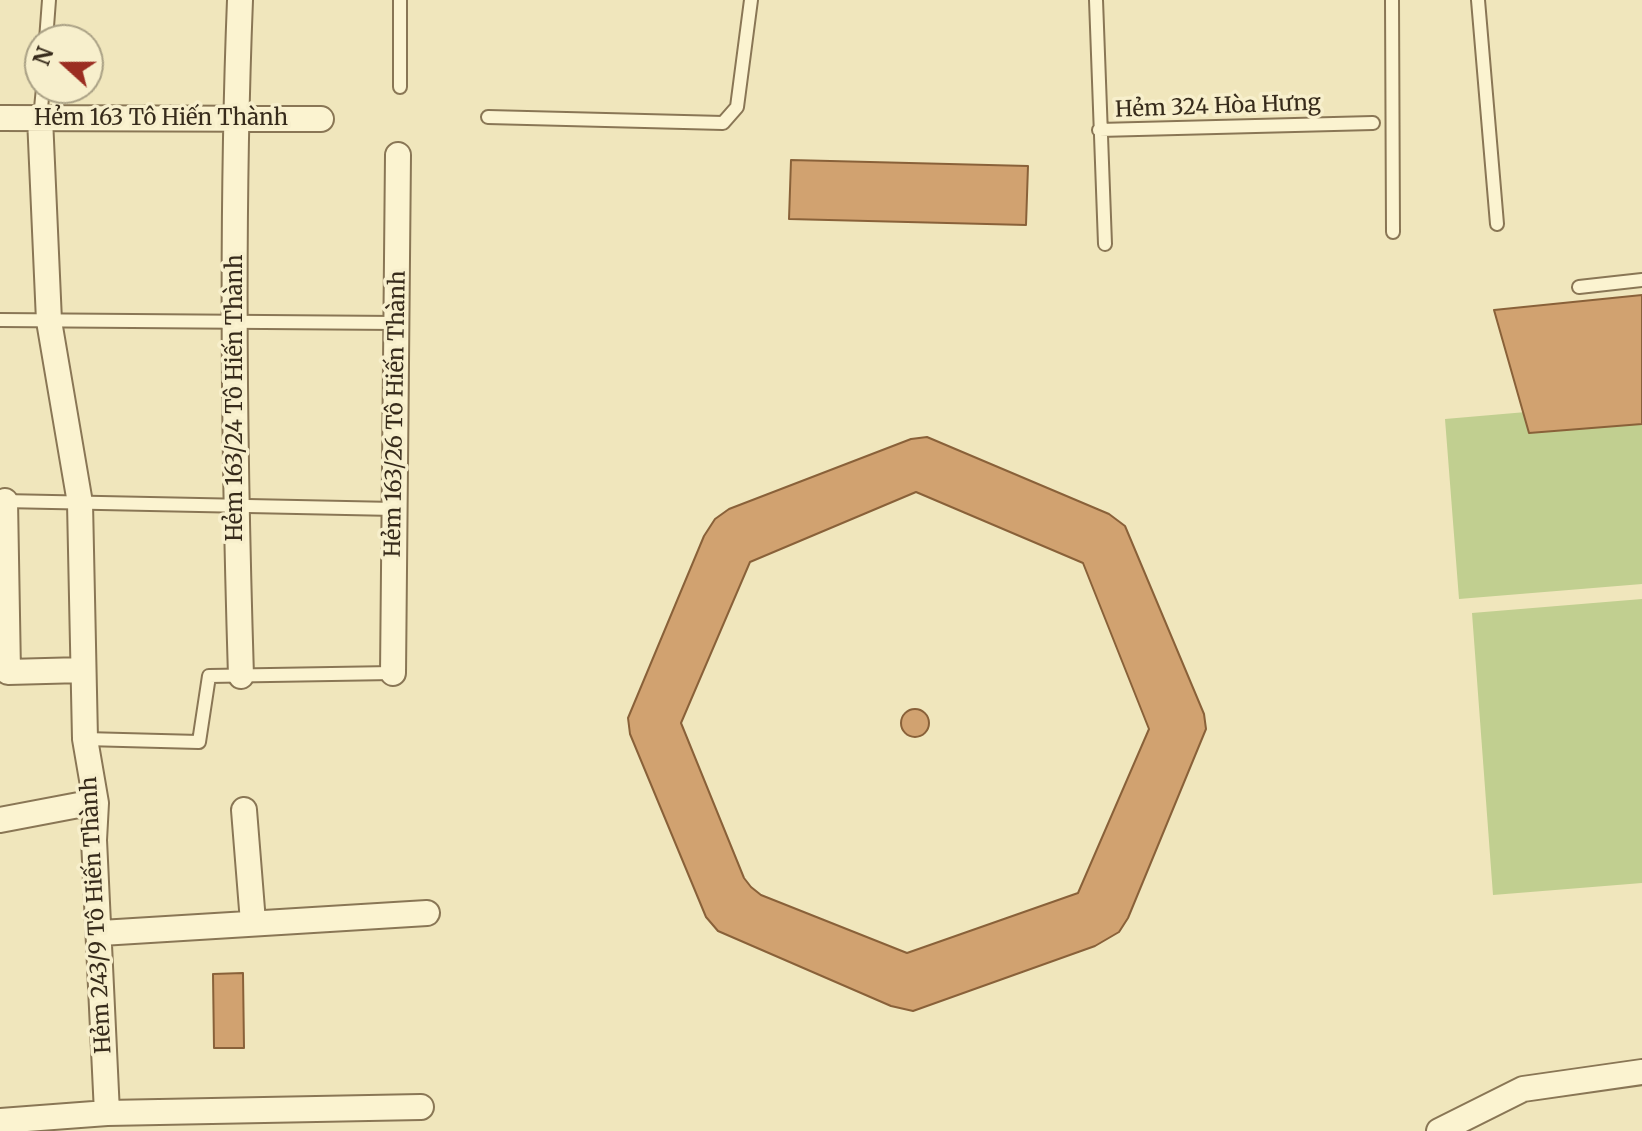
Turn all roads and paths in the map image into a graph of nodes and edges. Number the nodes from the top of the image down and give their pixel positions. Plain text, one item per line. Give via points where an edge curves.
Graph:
1 (49, 0) edge
2 (240, 0) edge
3 (400, 0) edge
4 (751, 0) edge
5 (1096, 0) edge
6 (1392, 0) edge
7 (1478, 0) edge
8 (47, 24) edge
9 (400, 87) dead end
10 (41, 104) edge
11 (488, 117) dead end
12 (0, 118) edge
13 (40, 118) junction
14 (321, 119) dead end
15 (235, 120) junction
16 (1373, 123) dead end
17 (1099, 130) junction
18 (398, 155) dead end
19 (1497, 224) dead end
20 (1393, 232) dead end
21 (1105, 244) dead end
22 (1642, 280) edge
23 (1579, 287) dead end
24 (0, 320) edge
25 (49, 321) junction
26 (236, 322) junction
27 (397, 323) junction
28 (2, 501) edge
29 (80, 503) junction
30 (236, 506) junction
31 (395, 509) junction
32 (83, 670) junction
33 (393, 673) joint
34 (241, 676) junction
35 (85, 739) junction
36 (90, 804) junction
37 (244, 810) dead end
38 (0, 820) edge
39 (427, 913) dead end
40 (253, 922) junction
41 (101, 933) junction
42 (1642, 1072) edge
43 (421, 1107) dead end
44 (107, 1113) junction
45 (0, 1121) edge
46 (1439, 1131) edge

1 - 8 lane
2 - 15 street, Hẻm 163/24 Tô Hiến Thành
3 - 9 lane
4 - 11 lane via 737,107 723,123
5 - 17 lane, Hẻm 324 Hòa Hưng
6 - 20 lane
7 - 19 lane
10 - 13 lane
12 - 13 street, Hẻm 163 Tô Hiến Thành
13 - 15 street, Hẻm 163 Tô Hiến Thành
13 - 25 street, Hẻm 243/9 Tô Hiến Thành
14 - 15 street, Hẻm 163 Tô Hiến Thành
15 - 26 street, Hẻm 163/24 Tô Hiến Thành
16 - 17 lane, Hẻm 324 Hòa Hưng
17 - 21 lane
18 - 27 street, Hẻm 163/26 Tô Hiến Thành
22 - 23 lane
24 - 25 lane
25 - 26 lane
25 - 29 street, Hẻm 243/9 Tô Hiến Thành
26 - 27 lane
26 - 30 street, Hẻm 163/24 Tô Hiến Thành
27 - 31 street, Hẻm 163/26 Tô Hiến Thành
28 - 29 lane
28 - 32 street via 8,672
29 - 30 lane
29 - 32 street, Hẻm 243/9 Tô Hiến Thành
30 - 31 lane
30 - 34 street, Hẻm 163/24 Tô Hiến Thành
31 - 33 street, Hẻm 163/26 Tô Hiến Thành
32 - 35 street, Hẻm 243/9 Tô Hiến Thành
33 - 34 lane
34 - 35 lane via 209,676 199,742
35 - 36 street, Hẻm 243/9 Tô Hiến Thành
36 - 38 street
36 - 41 street, Hẻm 243/9 Tô Hiến Thành
37 - 40 street
39 - 40 street
40 - 41 street
41 - 44 street, Hẻm 243/9 Tô Hiến Thành
42 - 46 street via 1523,1089
43 - 44 street
44 - 45 street

